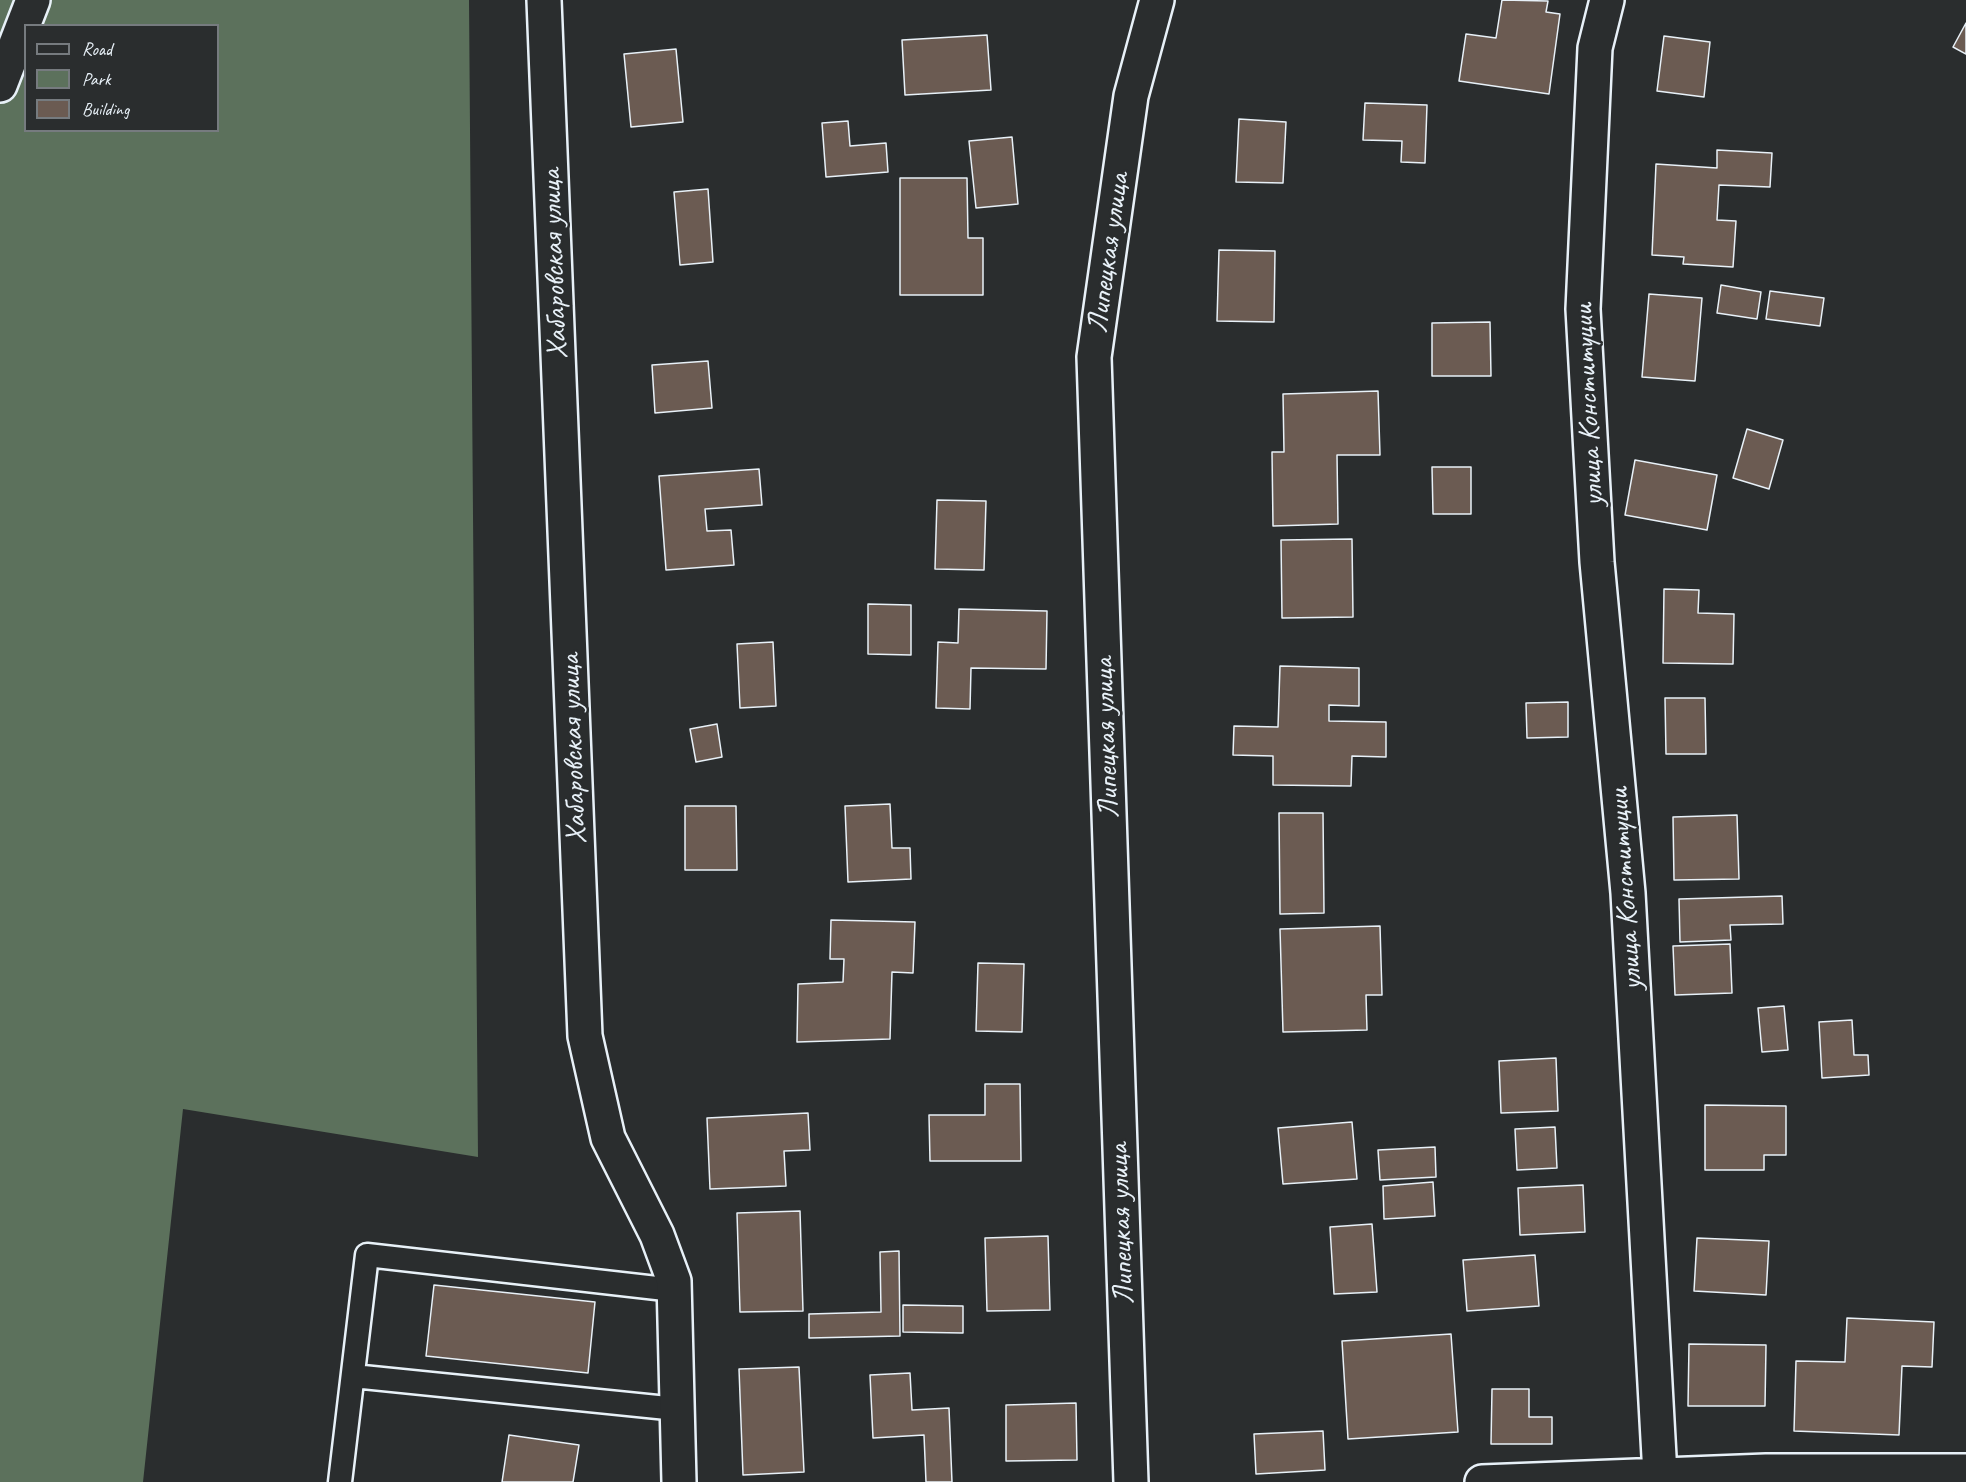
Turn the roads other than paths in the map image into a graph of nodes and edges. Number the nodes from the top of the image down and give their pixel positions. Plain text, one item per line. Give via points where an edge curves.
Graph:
1 (33, 0) edge
2 (543, 0) edge
3 (1157, 0) edge
4 (1608, 0) edge
5 (0, 85) edge
6 (674, 1290) junction
7 (353, 1376) junction
8 (677, 1409) junction
9 (1966, 1471) edge
10 (1660, 1475) junction
11 (340, 1482) edge
12 (679, 1482) edge
13 (1131, 1482) edge
14 (1482, 1482) edge

1 - 5 street
2 - 6 street, Хабаровская улица via 585,1036 608,1138 657,1235
3 - 13 street, Липецкая улица via 1131,96 1094,357
4 - 10 street, улица Конституции via 1595,48 1583,309 1597,562 1628,893
6 - 7 lane via 367,1255
6 - 8 street, Хабаровская улица
7 - 8 lane
7 - 11 lane
8 - 12 street, Хабаровская улица
9 - 10 street
10 - 14 street

